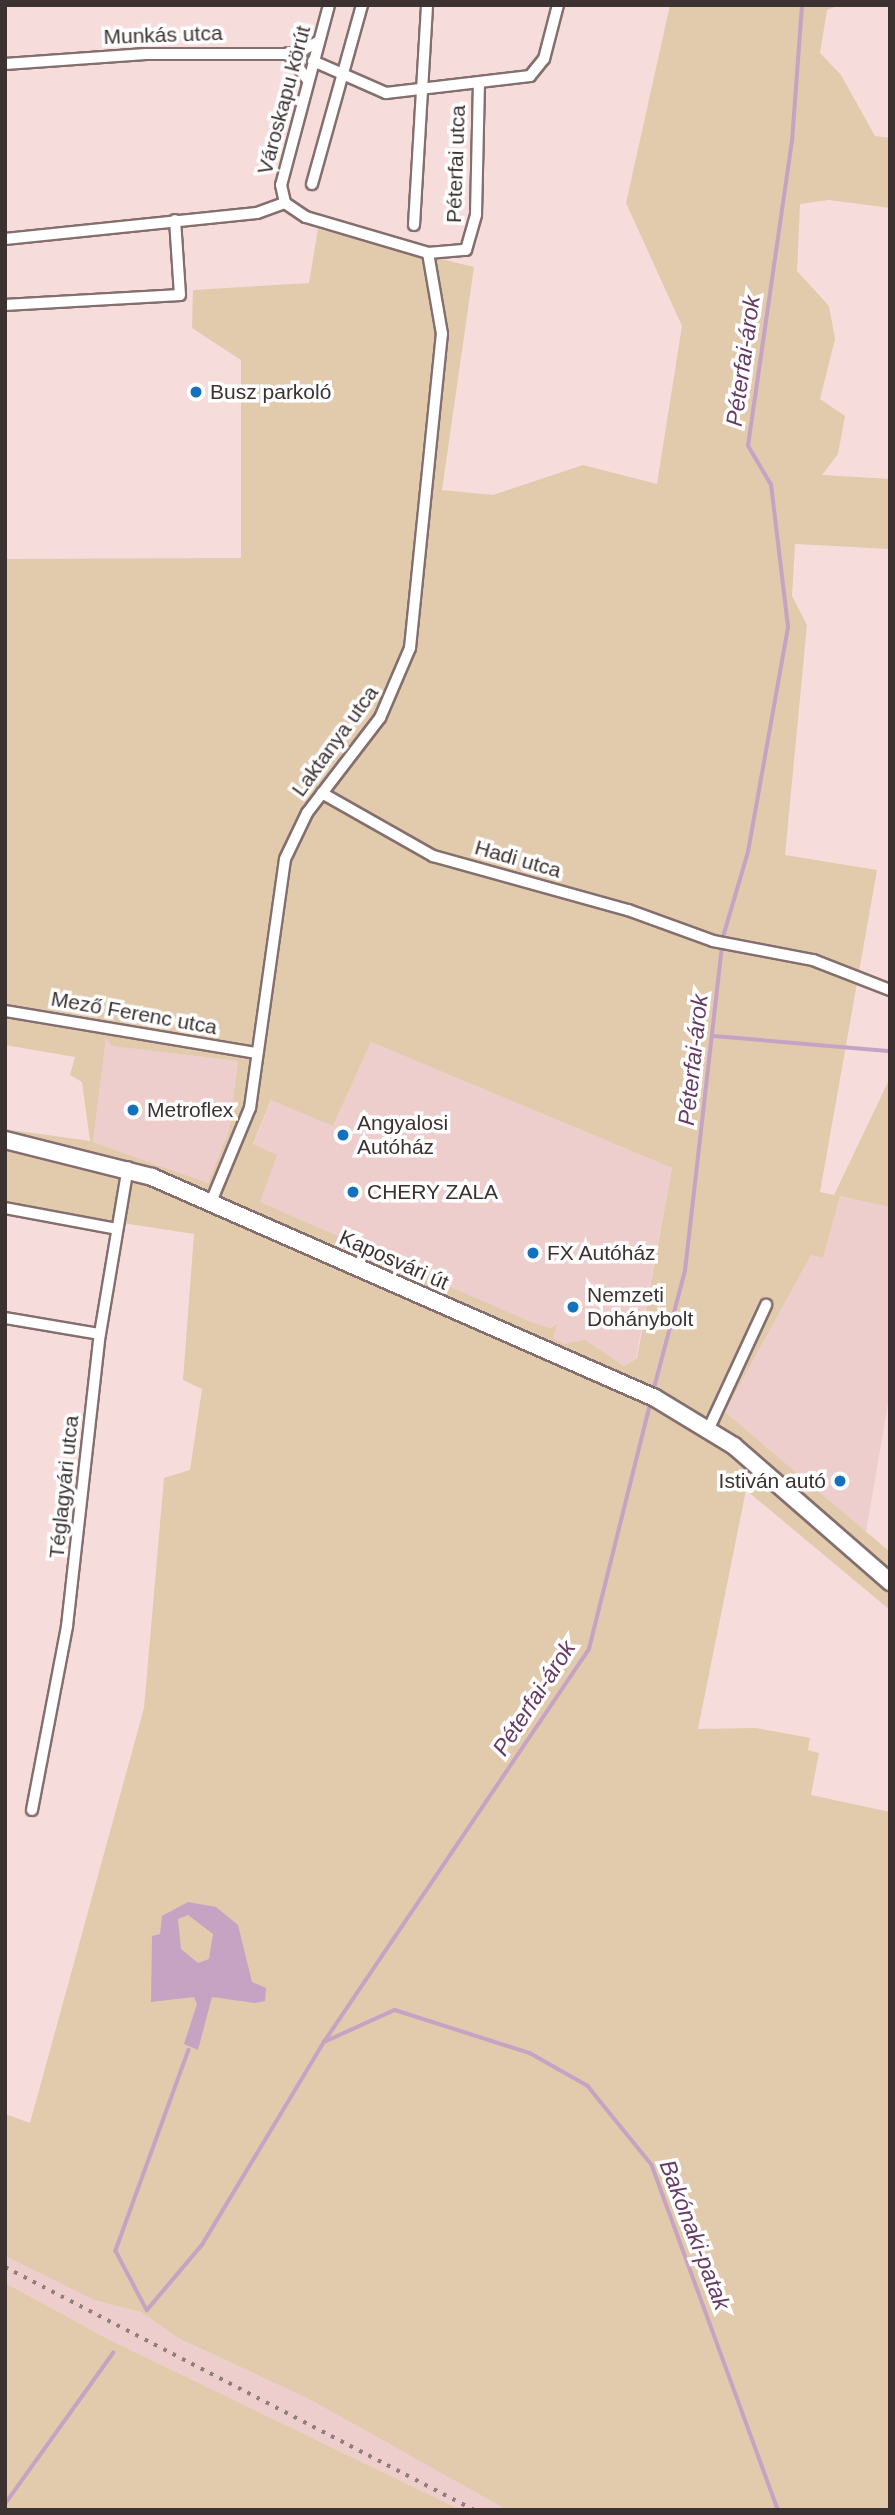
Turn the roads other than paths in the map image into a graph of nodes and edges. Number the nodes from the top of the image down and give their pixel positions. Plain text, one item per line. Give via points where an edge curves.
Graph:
1 (329, 5) edge
2 (362, 5) edge
3 (427, 5) edge
4 (558, 5) edge
5 (319, 41) junction
6 (288, 53) junction
7 (313, 61) junction
8 (5, 64) edge
9 (344, 70) junction
10 (307, 79) junction
11 (479, 84) junction
12 (423, 89) junction
13 (312, 184) dead end
14 (285, 203) junction
15 (175, 220) junction
16 (414, 225) dead end
17 (5, 239) edge
18 (428, 253) junction
19 (5, 305) edge
20 (322, 793) junction
21 (890, 990) edge
22 (5, 1011) edge
23 (257, 1053) junction
24 (5, 1140) edge
25 (128, 1167) junction
26 (211, 1202) junction
27 (5, 1208) edge
28 (117, 1229) junction
29 (766, 1304) dead end
30 (5, 1318) edge
31 (100, 1334) junction
32 (709, 1428) junction
33 (890, 1582) edge
34 (32, 1810) dead end

1 - 5 street, Városkapu körút
2 - 9 street
3 - 12 street
4 - 11 street, Péterfai utca via 538,70
5 - 6 street, Munkás utca
5 - 7 street, Városkapu körút
6 - 8 street, Munkás utca
6 - 10 street
7 - 9 street
7 - 10 street, Városkapu körút
9 - 12 street via 382,92
9 - 13 street
10 - 14 street, Városkapu körút via 281,185
11 - 12 street
11 - 18 street, Péterfai utca via 472,242 451,256
12 - 16 street
14 - 15 street via 257,213
14 - 18 street via 325,225
15 - 17 street
15 - 19 street via 180,295
18 - 20 street, Laktanya utca via 442,334 410,648 380,718
20 - 21 street, Hadi utca via 425,853 628,910 731,946 813,960
20 - 23 street, Laktanya utca via 285,859
22 - 23 street, Mező Ferenc utca
23 - 26 street, Laktanya utca via 246,1121
24 - 25 main road, Kaposvári út
25 - 26 main road, Kaposvári út
25 - 28 street, Téglagyári utca
26 - 32 main road, Kaposvári út via 649,1396
27 - 28 street
28 - 31 street, Téglagyári utca
29 - 32 street
30 - 31 street
31 - 34 street, Téglagyári utca via 69,1614
32 - 33 main road, Kaposvári út

